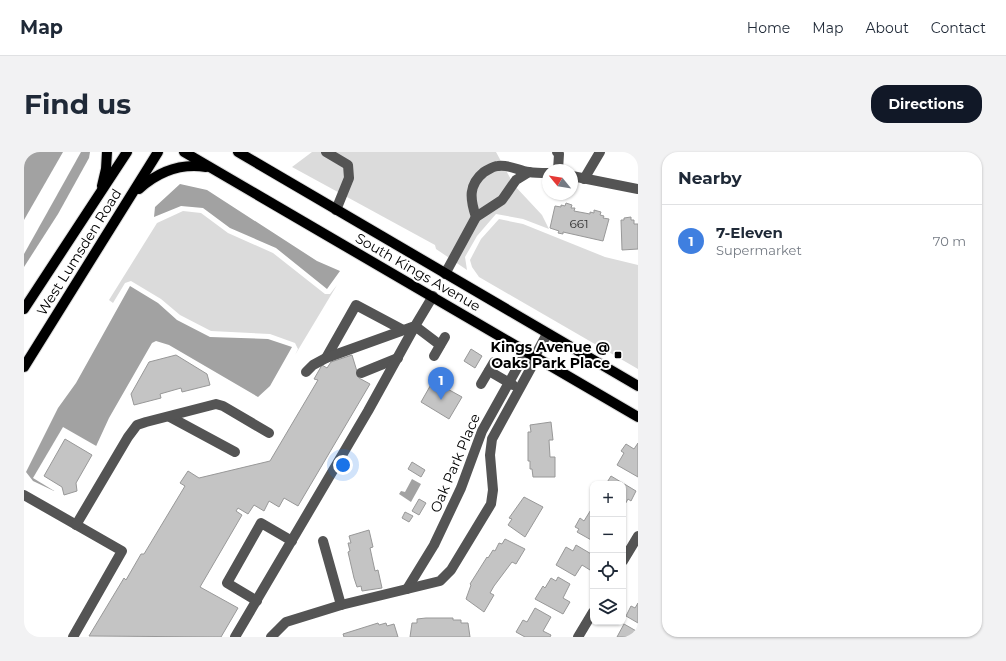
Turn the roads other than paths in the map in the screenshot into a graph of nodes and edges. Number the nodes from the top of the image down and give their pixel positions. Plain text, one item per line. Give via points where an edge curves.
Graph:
1 (107, 152) edge
2 (127, 152) edge
3 (158, 152) edge
4 (184, 152) edge
5 (238, 152) edge
6 (558, 152) edge
7 (600, 152) edge
8 (328, 153) edge
9 (558, 164) edge
10 (210, 167) junction
11 (528, 172) junction
12 (542, 173) edge
13 (578, 178) edge
14 (584, 179) junction
15 (638, 190) edge
16 (99, 195) junction
17 (131, 196) junction
18 (336, 210) junction
19 (476, 217) junction
20 (445, 274) junction
21 (433, 296) junction
22 (26, 306) edge
23 (24, 316) edge
24 (415, 326) junction
25 (403, 330) junction
26 (547, 334) junction
27 (434, 356) dead end
28 (535, 356) junction
29 (326, 358) junction
30 (398, 358) junction
31 (24, 367) edge
32 (306, 372) dead end
33 (361, 373) dead end
34 (508, 382) junction
35 (481, 384) dead end
36 (638, 386) edge
37 (519, 388) junction
38 (170, 417) junction
39 (638, 417) edge
40 (269, 433) dead end
41 (235, 452) dead end
42 (474, 452) junction
43 (490, 455) junction
44 (24, 495) edge
45 (76, 525) junction
46 (638, 536) edge
47 (292, 541) junction
48 (323, 541) dead end
49 (626, 556) edge
50 (407, 589) junction
51 (257, 601) junction
52 (341, 605) junction
53 (590, 617) edge
54 (73, 637) edge
55 (235, 637) edge
56 (271, 637) edge
57 (578, 637) edge

1 - 16 main road via 106,169
2 - 16 main road, West Lumsden Road
3 - 17 main road, West Lumsden Road
4 - 10 main road, South Kings Avenue
5 - 18 main road, South Kings Avenue
6 - 9 street
7 - 14 street
8 - 18 street via 348,165 349,178
10 - 17 main road via 192,165 174,168 146,183
10 - 21 main road, South Kings Avenue
11 - 12 street
11 - 19 street via 516,180 502,200
11 - 19 street via 511,166 499,166 489,169 480,176 474,183 470,195
13 - 14 street
14 - 15 street
16 - 22 main road, West Lumsden Road
17 - 31 main road, West Lumsden Road
18 - 20 main road, South Kings Avenue
19 - 20 street
20 - 26 main road, South Kings Avenue
21 - 24 street
21 - 28 main road, South Kings Avenue
22 - 23 main road, West Lumsden Road
24 - 25 street
24 - 27 street via 442,341
24 - 30 street
25 - 29 street
25 - 29 street via 356,304
26 - 28 street, Oak Park Place
26 - 36 main road, South Kings Avenue
28 - 34 street, Oak Park Place via 521,361
28 - 37 street, Oak Park Place
28 - 39 main road, South Kings Avenue
29 - 32 street
30 - 33 street
30 - 47 street
34 - 35 street via 491,367
34 - 37 street
34 - 42 street, Oak Park Place
37 - 43 street, Oak Park Place via 492,439
38 - 40 street via 216,404
38 - 41 street
38 - 45 street via 137,425
42 - 43 street
42 - 50 street, Oak Park Place via 440,533
43 - 50 street, Oak Park Place via 493,490 490,504 451,570 440,581
44 - 45 street
45 - 54 street via 122,551
46 - 49 street
47 - 51 street
47 - 51 street via 261,523 227,583
48 - 52 street
50 - 52 street, Oak Park Place
51 - 55 street
52 - 56 street, Oak Park Place via 286,622
53 - 57 street

